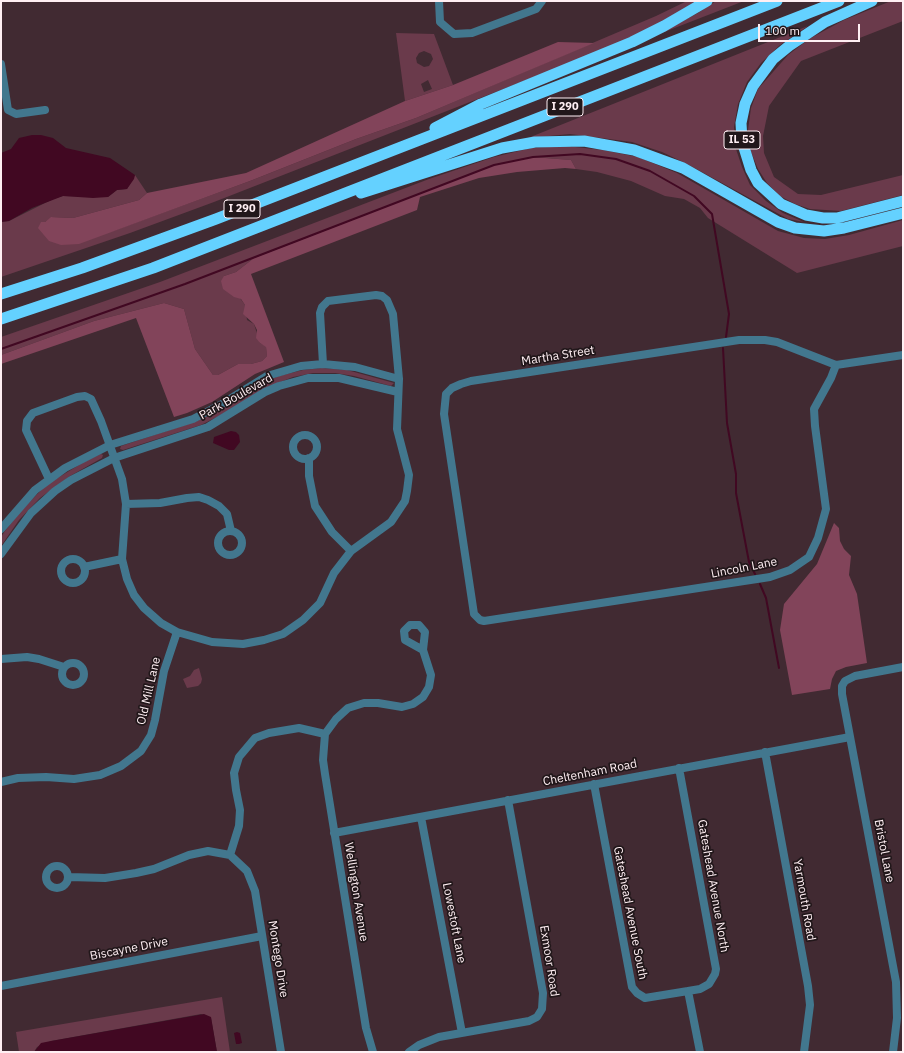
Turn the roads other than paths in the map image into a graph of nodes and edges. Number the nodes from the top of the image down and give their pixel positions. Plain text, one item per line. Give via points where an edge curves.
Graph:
1 (440, 1) edge
2 (542, 1) edge
3 (707, 1) edge
4 (777, 1) edge
5 (839, 1) edge
6 (872, 1) edge
7 (1, 64) edge
8 (46, 110) dead end
9 (401, 146) junction
10 (903, 201) edge
11 (903, 213) edge
12 (291, 214) junction
13 (1, 294) edge
14 (1, 319) edge
15 (903, 355) edge
16 (323, 364) junction
17 (836, 365) junction
18 (399, 379) junction
19 (398, 392) junction
20 (110, 445) junction
21 (114, 458) junction
22 (309, 458) dead end
23 (49, 479) junction
24 (126, 504) junction
25 (1, 529) edge
26 (230, 531) dead end
27 (351, 551) junction
28 (1, 554) edge
29 (122, 559) junction
30 (84, 567) dead end
31 (480, 620) joint
32 (177, 632) junction
33 (422, 650) dead end
34 (1, 659) edge
35 (64, 667) dead end
36 (903, 667) edge
37 (325, 734) junction
38 (850, 737) junction
39 (765, 752) junction
40 (679, 768) junction
41 (1, 782) edge
42 (594, 784) junction
43 (508, 800) junction
44 (421, 817) junction
45 (334, 833) junction
46 (230, 854) junction
47 (68, 877) dead end
48 (262, 936) junction
49 (1, 986) edge
50 (688, 991) junction
51 (462, 1033) junction
52 (281, 1052) edge
53 (373, 1052) edge
54 (409, 1052) edge
55 (700, 1052) edge
56 (804, 1052) edge
57 (893, 1052) edge

1 - 2 street via 440,22 454,34 472,33 536,9
3 - 9 highway via 632,42 481,104
4 - 9 highway, I 290
5 - 12 highway, I 290
6 - 10 highway, IL 53 via 824,22 773,60 753,86 745,104 741,123 742,141 758,183 781,204 806,215 836,218
7 - 8 street via 8,110 16,114
9 - 13 highway, I 290 via 216,219 82,268
11 - 12 highway via 824,231 795,228 778,222 683,168 634,150 584,141 535,142 502,148
12 - 14 highway, I 290 via 153,268
15 - 17 street, Martha Street
16 - 18 street, Park Boulevard via 355,366
16 - 18 street via 320,313 322,307 328,301 382,296 391,306 393,314
16 - 20 street, Park Boulevard via 301,366 267,376 193,419
17 - 31 street, Lincoln Lane via 814,409 826,509 818,538 809,557 790,570 770,577
17 - 31 street, Martha Street via 777,342 739,340 471,381 452,388 446,394 444,414 471,606
18 - 19 street
19 - 21 street, Park Boulevard via 339,378 315,378 292,382 265,392 208,427
19 - 27 street via 397,429 409,475 405,501 391,522
20 - 21 street
20 - 23 street, Park Boulevard
20 - 23 street via 94,403 85,396 32,413 27,421 26,430
21 - 24 street via 122,479
21 - 28 street, Park Boulevard via 92,468 55,491 31,513
22 - 27 street via 309,476 315,506 332,532
23 - 25 street, Park Boulevard via 21,504
24 - 26 street via 160,503 198,497 219,506 227,514
24 - 29 street
27 - 32 street via 334,573 320,603 303,620 283,634 244,644 220,643
29 - 30 street
29 - 32 street via 134,595 161,623
32 - 41 street, Old Mill Lane via 164,671 156,720 151,735 141,751 121,766 100,775 74,779 18,778
33 - 37 street via 432,675 423,697 413,704 402,707 378,702 348,708
34 - 35 street via 27,657
36 - 38 street, Bristol Lane via 855,676 845,681 842,694
37 - 45 street, Wellington Avenue via 323,760
37 - 46 street via 298,728 256,738 246,747 234,773 240,810 239,826
38 - 39 street, Cheltenham Road
38 - 57 street, Bristol Lane via 896,982 897,1018
39 - 40 street, Cheltenham Road
39 - 56 street, Yarmouth Road via 808,986 810,1005
40 - 42 street, Cheltenham Road
40 - 50 street, Gateshead Avenue North via 716,969 709,984
42 - 43 street, Cheltenham Road
42 - 50 street, Gateshead Avenue South via 632,987 646,998
43 - 44 street, Cheltenham Road
43 - 51 street, Exmoor Road via 544,1004 539,1014 529,1021
44 - 45 street, Cheltenham Road
44 - 51 street, Lowestoft Lane
45 - 53 street, Wellington Avenue via 366,1028
46 - 47 street via 208,851 189,855 154,869 105,878
46 - 48 street, Montego Drive via 247,871 255,892
48 - 49 street, Biscayne Drive
48 - 52 street, Montego Drive
50 - 55 street
51 - 54 street, Exmoor Road via 429,1041

